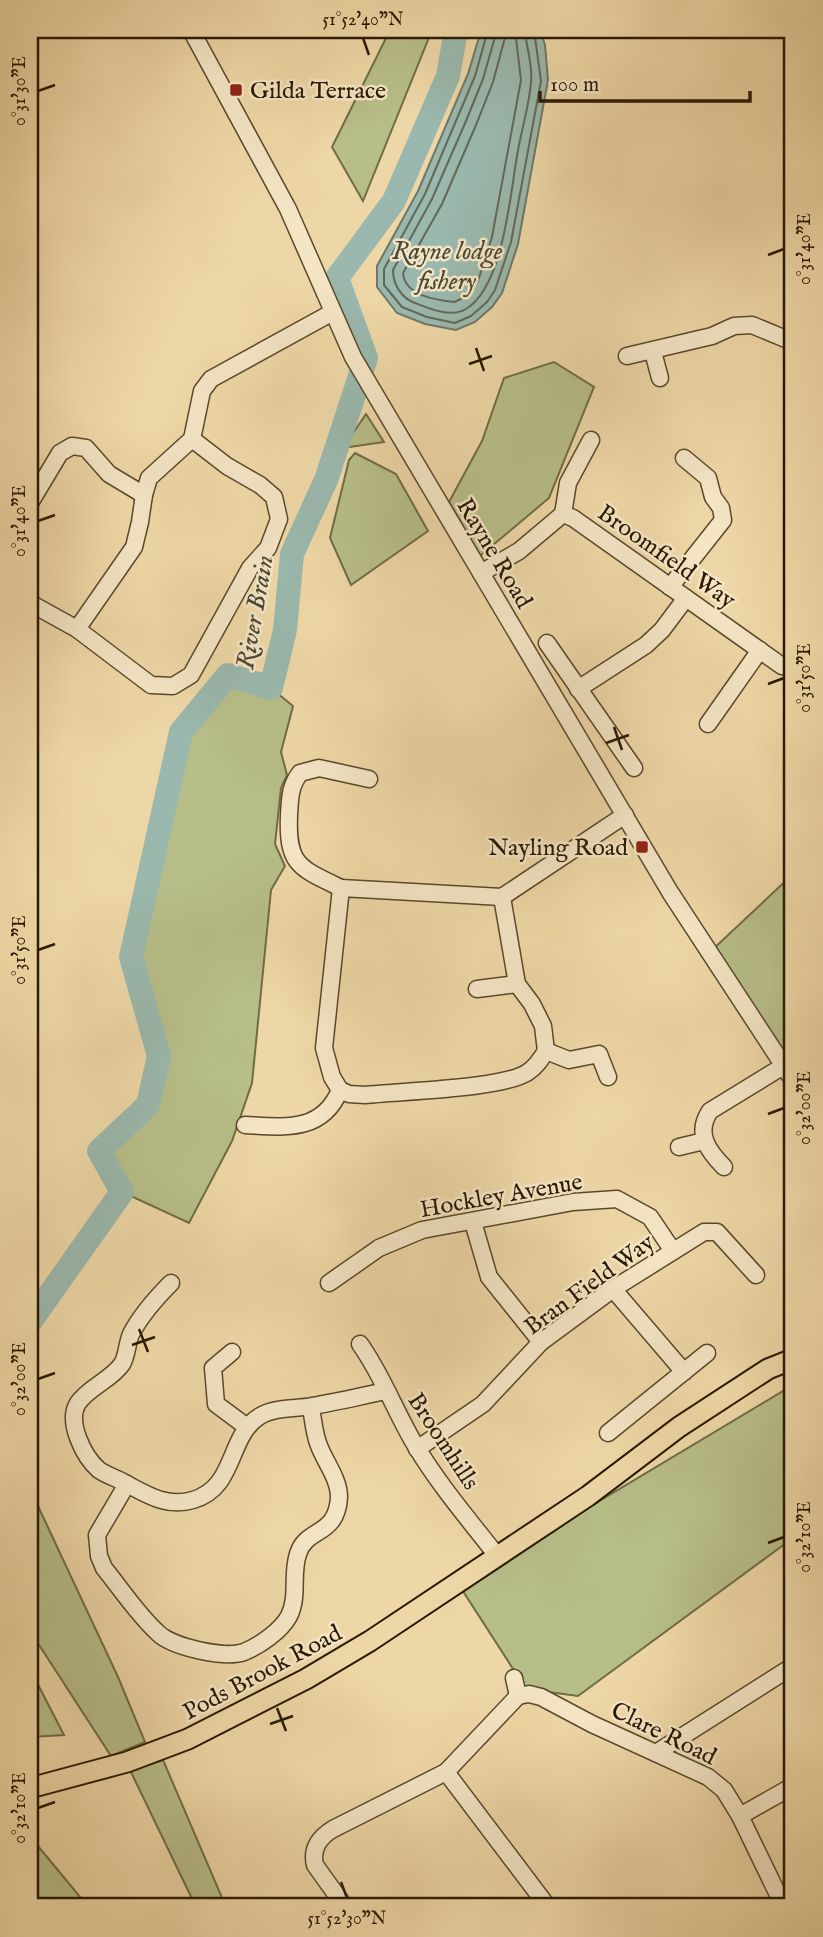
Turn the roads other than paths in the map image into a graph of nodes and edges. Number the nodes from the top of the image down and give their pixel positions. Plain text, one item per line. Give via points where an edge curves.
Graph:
1 (191, 30) edge
2 (332, 312) junction
3 (793, 342) edge
4 (653, 352) junction
5 (627, 356) dead end
6 (660, 378) dead end
7 (192, 439) junction
8 (591, 440) dead end
9 (684, 458) dead end
10 (144, 495) junction
11 (30, 503) edge
12 (563, 514) junction
13 (481, 573) junction
14 (670, 587) junction
15 (686, 597) junction
16 (30, 603) edge
17 (77, 629) junction
18 (547, 643) dead end
19 (760, 650) junction
20 (793, 667) edge
21 (578, 689) junction
22 (708, 724) dead end
23 (634, 768) dead end
24 (369, 779) dead end
25 (625, 815) junction
26 (341, 888) junction
27 (502, 897) junction
28 (517, 984) junction
29 (477, 989) dead end
30 (546, 1051) junction
31 (785, 1065) junction
32 (608, 1077) dead end
33 (793, 1080) edge
34 (340, 1090) junction
35 (245, 1125) dead end
36 (704, 1141) junction
37 (679, 1147) dead end
38 (724, 1167) dead end
39 (473, 1222) junction
40 (673, 1251) junction
41 (756, 1275) dead end
42 (171, 1283) dead end
43 (329, 1283) dead end
44 (613, 1289) junction
45 (541, 1342) junction
46 (360, 1344) dead end
47 (232, 1352) dead end
48 (707, 1353) dead end
49 (793, 1359) edge
50 (684, 1372) junction
51 (386, 1391) junction
52 (311, 1407) junction
53 (247, 1426) junction
54 (608, 1433) dead end
55 (417, 1449) junction
56 (127, 1484) junction
57 (498, 1557) junction
58 (793, 1666) edge
59 (514, 1678) dead end
60 (518, 1696) junction
61 (656, 1753) junction
62 (446, 1772) junction
63 (793, 1786) edge
64 (30, 1788) edge
65 (740, 1816) junction
66 (345, 1907) edge
67 (548, 1907) edge
68 (784, 1907) edge

1 - 2 street, Rayne Road via 288,209
2 - 7 street via 211,379 202,391
2 - 13 street, Rayne Road via 353,357
3 - 4 street via 752,325 734,326
4 - 5 street
4 - 6 street
7 - 10 street via 149,478
7 - 17 street via 274,497 279,519 268,548 250,568 191,675 173,686 151,685
8 - 12 street via 568,483
9 - 14 street via 708,478 723,520
10 - 11 street via 109,474 86,448 72,446 60,453
10 - 17 street via 134,547
12 - 13 street, Broomfield Way via 519,551
12 - 14 street, Broomfield Way
13 - 25 street, Rayne Road
14 - 15 street, Broomfield Way
15 - 19 street, Broomfield Way
15 - 21 street via 646,645
16 - 17 street
18 - 21 street
19 - 20 street, Broomfield Way via 782,666
19 - 22 street
21 - 23 street
24 - 26 street via 319,768 300,772 290,792 288,841 292,853 309,873
25 - 27 street
25 - 31 street, Rayne Road via 670,892
26 - 27 street
26 - 34 street via 324,1048
27 - 28 street
28 - 29 street
28 - 30 street via 543,1026
30 - 32 street via 569,1060 599,1054
30 - 34 street via 527,1073 505,1082 365,1095
31 - 33 street, Rayne Road
31 - 36 street via 710,1111
34 - 35 street via 335,1103 308,1124
36 - 37 street
36 - 38 street
39 - 40 street, Hockley Avenue via 573,1202 617,1199 650,1217
39 - 43 street, Hockley Avenue via 422,1230 379,1248
39 - 45 street via 489,1277
40 - 41 street, Bran Field Way via 704,1232 716,1232
40 - 44 street, Bran Field Way
42 - 56 street via 131,1334 122,1364 78,1402 74,1412 80,1445 99,1470
44 - 45 street, Bran Field Way
44 - 50 street
45 - 55 street, Bran Field Way via 483,1404
46 - 51 street, Broomhills
47 - 53 street via 213,1368 216,1404
48 - 50 street
49 - 57 main road, Pods Brook Road via 768,1369 679,1427
50 - 54 street
51 - 52 street
51 - 55 street, Broomhills
52 - 53 street via 272,1411
52 - 56 street via 318,1443 338,1485 337,1511 330,1525 299,1551 295,1601 289,1616 281,1628 243,1653 171,1643 158,1634 104,1568 97,1535
53 - 56 street via 223,1478 205,1495 167,1503
55 - 57 street, Broomhills
57 - 64 main road, Pods Brook Road via 306,1679 188,1739 127,1762
58 - 61 street
59 - 60 street
60 - 61 street, Clare Road via 541,1697
60 - 62 street
61 - 65 street, Clare Road via 708,1777 724,1790
62 - 66 street via 325,1834 319,1842 315,1864
62 - 67 street
63 - 65 street
65 - 68 street, Clare Road

